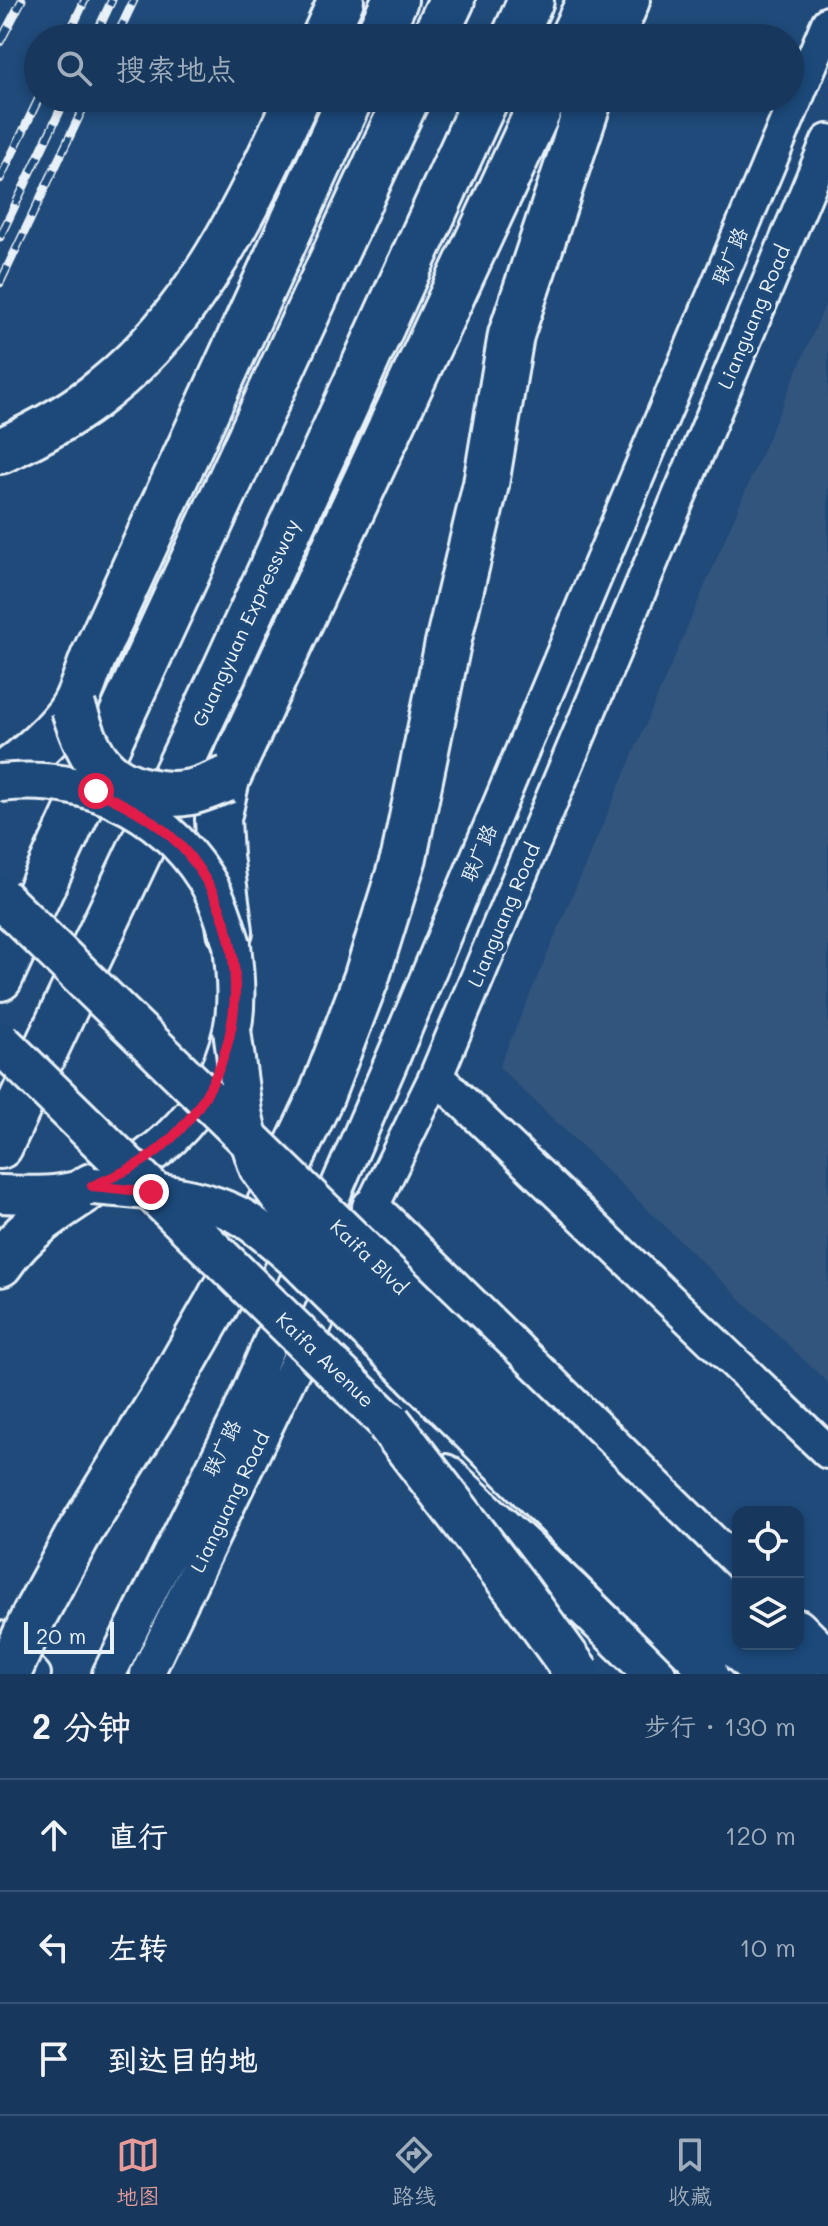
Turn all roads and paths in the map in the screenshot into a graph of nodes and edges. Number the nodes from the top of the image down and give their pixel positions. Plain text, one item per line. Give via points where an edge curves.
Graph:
1 (341, 0) edge
2 (452, 0) edge
3 (531, 0) edge
4 (590, 0) edge
5 (627, 0) edge
6 (828, 23) edge
7 (330, 24) edge
8 (441, 24) edge
9 (520, 24) edge
10 (579, 24) edge
11 (617, 24) edge
12 (804, 80) edge
13 (290, 112) edge
14 (344, 112) edge
15 (401, 112) edge
16 (480, 112) edge
17 (537, 112) edge
18 (585, 112) edge
19 (791, 112) edge
20 (828, 141) edge
21 (0, 451) edge
22 (73, 707) junction
23 (227, 779) junction
24 (0, 780) edge
25 (0, 897) edge
26 (232, 945) junction
27 (0, 978) edge
28 (232, 1030) junction
29 (0, 1042) edge
30 (436, 1076) junction
31 (0, 1146) edge
32 (92, 1186) junction
33 (0, 1194) edge
34 (371, 1207) junction
35 (0, 1264) edge
36 (301, 1352) junction
37 (389, 1423) junction
38 (828, 1452) edge
39 (732, 1563) edge
40 (17, 1626) edge
41 (804, 1634) edge
42 (732, 1650) edge
43 (828, 1658) edge
44 (8, 1674) edge
45 (37, 1674) edge
46 (109, 1674) edge
47 (147, 1674) edge
48 (578, 1674) edge
49 (628, 1674) edge
50 (655, 1674) edge
51 (761, 1674) edge
52 (798, 1674) edge

1 - 7 highway
2 - 8 highway
3 - 9 highway
4 - 10 highway
5 - 11 highway
6 - 12 street, 联广路
13 - 21 highway via 233,228 197,288 153,344 104,390 49,428
14 - 22 highway
15 - 27 highway
16 - 31 highway, Guangyuan Expressway
17 - 23 highway
18 - 40 highway via 511,335 486,484 404,857 366,979 322,1094 209,1318
19 - 46 street, 联广路 via 242,1407
20 - 30 street, Lianguang Road
22 - 23 highway, bridge via 90,752 120,783 168,794
22 - 24 highway
23 - 26 highway, bridge via 218,819
24 - 26 main road, bridge via 96,791 158,825 206,879
25 - 42 main road, Kaifa Blvd, bridge
26 - 28 main road
28 - 32 main road, bridge via 216,1076 183,1126 126,1172
28 - 42 main road, bridge via 252,1150 281,1200
29 - 37 main road, Kaifa Avenue, bridge
30 - 34 street, Lianguang Road
30 - 38 street
32 - 33 main road via 31,1196
32 - 35 highway via 43,1218
32 - 42 main road, bridge via 201,1202 259,1229
34 - 36 street, Lianguang Road
34 - 39 main road
36 - 47 street, Lianguang Road
36 - 49 main road
37 - 48 highway, bridge
37 - 50 main road, Kaifa Avenue, bridge
40 - 44 highway, bridge
40 - 45 street
41 - 43 main road
42 - 51 main road
42 - 52 main road, Kaifa Blvd

